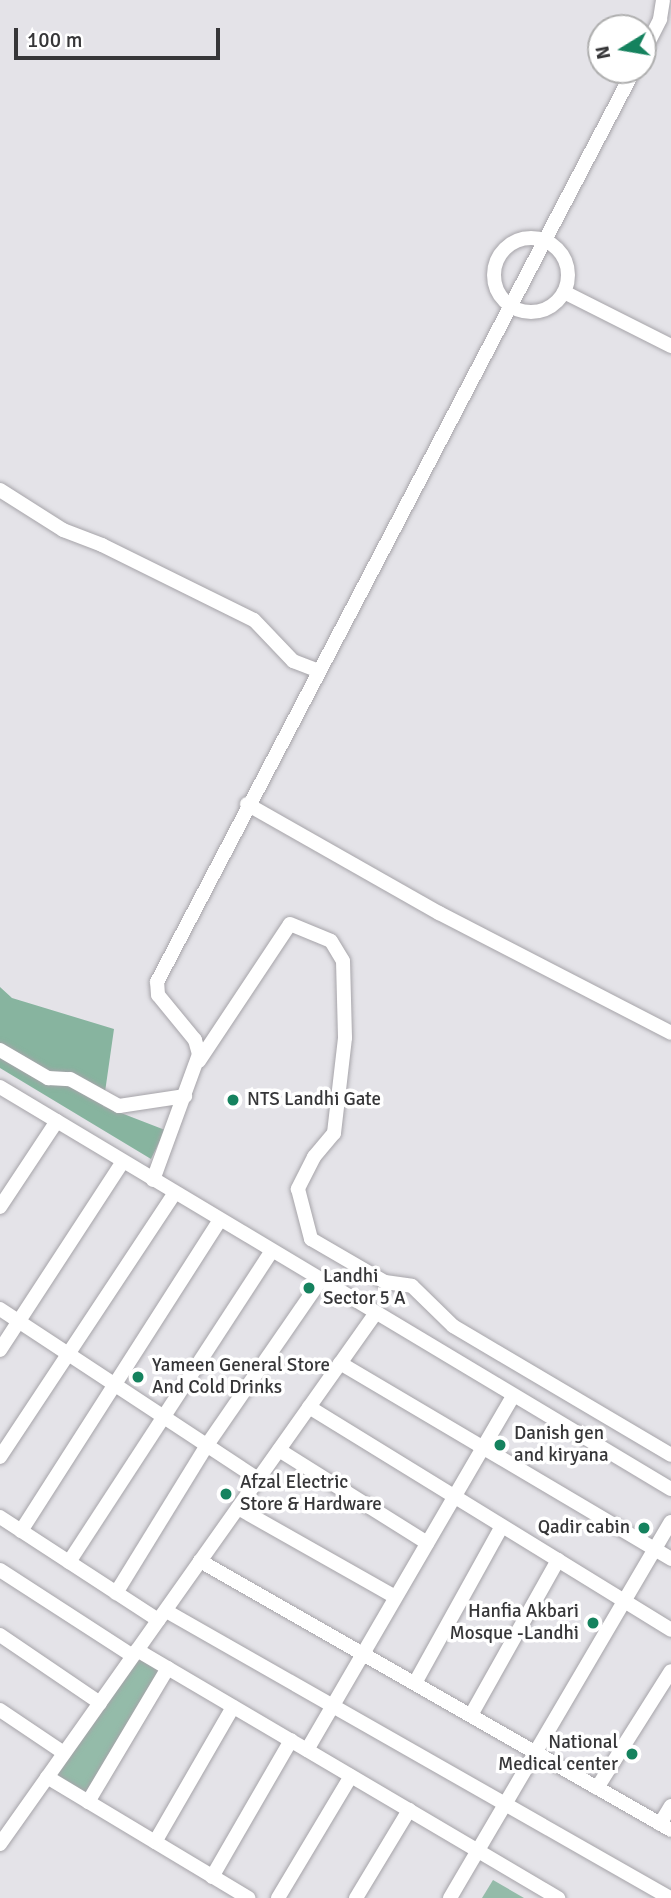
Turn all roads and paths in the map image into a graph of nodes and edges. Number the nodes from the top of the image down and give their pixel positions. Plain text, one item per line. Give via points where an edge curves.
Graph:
1 (663, 0) edge
2 (657, 25) edge
3 (627, 84) edge
4 (545, 240) junction
5 (564, 292) junction
6 (510, 307) junction
7 (671, 346) edge
8 (0, 489) edge
9 (316, 670) junction
10 (247, 804) junction
11 (671, 1033) edge
12 (0, 1050) edge
13 (199, 1061) junction
14 (2, 1092) edge
15 (185, 1096) junction
16 (57, 1121) junction
17 (123, 1161) junction
18 (153, 1180) junction
19 (175, 1193) junction
20 (0, 1207) edge
21 (220, 1220) junction
22 (271, 1252) junction
23 (320, 1282) junction
24 (0, 1309) edge
25 (374, 1314) junction
26 (19, 1322) junction
27 (0, 1350) edge
28 (69, 1353) junction
29 (340, 1363) junction
30 (113, 1385) junction
31 (513, 1396) junction
32 (309, 1407) junction
33 (162, 1415) junction
34 (207, 1445) junction
35 (483, 1446) junction
36 (279, 1450) junction
37 (671, 1455) edge
38 (0, 1457) edge
39 (258, 1479) junction
40 (671, 1489) edge
41 (455, 1497) junction
42 (237, 1508) junction
43 (0, 1517) edge
44 (671, 1522) edge
45 (502, 1526) junction
46 (21, 1531) junction
47 (427, 1543) junction
48 (654, 1549) junction
49 (671, 1559) edge
50 (558, 1560) junction
51 (200, 1561) junction
52 (69, 1562) junction
53 (0, 1570) edge
54 (116, 1593) junction
55 (396, 1597) junction
56 (624, 1601) junction
57 (163, 1616) junction
58 (671, 1630) edge
59 (0, 1635) edge
60 (135, 1653) junction
61 (362, 1654) junction
62 (168, 1668) junction
63 (671, 1671) edge
64 (415, 1684) junction
65 (100, 1703) junction
66 (233, 1707) junction
67 (332, 1707) junction
68 (0, 1710) edge
69 (471, 1715) junction
70 (291, 1740) junction
71 (307, 1750) junction
72 (64, 1753) junction
73 (535, 1753) junction
74 (351, 1776) junction
75 (47, 1777) junction
76 (597, 1788) junction
77 (88, 1802) junction
78 (503, 1806) junction
79 (671, 1806) edge
80 (409, 1810) junction
81 (666, 1827) edge
82 (155, 1842) junction
83 (0, 1843) edge
84 (478, 1851) junction
85 (212, 1877) junction
86 (248, 1898) edge
87 (278, 1898) edge
88 (356, 1898) edge
89 (450, 1898) edge
90 (558, 1898) edge
91 (670, 1898) edge

1 - 2 street
3 - 4 street
4 - 5 street via 556,247 568,268
4 - 6 street
4 - 6 street via 523,238 498,257 494,279
5 - 6 street via 541,312
5 - 7 street
6 - 9 street
8 - 9 street via 63,530 254,620 293,661
9 - 10 street
10 - 11 street via 439,913
10 - 13 street via 157,982 158,995 195,1040
12 - 15 street via 48,1078 70,1079 119,1106
13 - 15 street
13 - 37 street via 290,924 331,941 343,961 345,1038 334,1133 314,1157 298,1189 312,1239 385,1282 412,1286 453,1326
14 - 16 street
15 - 18 street
16 - 17 street
16 - 20 street
17 - 18 street
17 - 26 street
18 - 19 street
19 - 21 street
19 - 28 street
21 - 22 street
21 - 30 street
22 - 23 street
22 - 33 street
23 - 25 street
23 - 34 street
24 - 26 street
25 - 29 street
25 - 31 street
26 - 27 street
26 - 28 street
28 - 30 street
28 - 38 street
29 - 32 street
29 - 35 street
30 - 33 street
30 - 46 street
31 - 35 street
31 - 40 street
32 - 36 street
32 - 41 street
33 - 34 street
33 - 52 street
34 - 39 street
34 - 54 street
35 - 41 street
35 - 48 street
36 - 39 street
36 - 47 street
39 - 42 street
41 - 45 street
41 - 47 street
42 - 51 street
42 - 55 street
43 - 46 street
44 - 48 street
45 - 50 street
45 - 64 street
46 - 52 street
47 - 55 street
48 - 49 street
48 - 56 street
50 - 56 street
50 - 69 street
51 - 57 street
51 - 61 street
52 - 54 street
53 - 60 street
54 - 57 street
55 - 61 street
56 - 58 street
56 - 73 street
57 - 60 street
57 - 67 street
59 - 65 street
60 - 62 street
60 - 65 street
61 - 64 street
61 - 67 street
62 - 66 street
62 - 77 street
63 - 76 street
64 - 69 street
65 - 72 street
66 - 70 street
66 - 82 street
67 - 71 street
67 - 78 street
68 - 72 street
69 - 73 street
70 - 71 street
70 - 85 street
71 - 74 street
72 - 75 street
73 - 76 street
73 - 78 street
74 - 80 street
74 - 87 street
75 - 77 street
75 - 83 street
76 - 81 street
77 - 82 street
78 - 84 street
78 - 91 street
79 - 81 street
80 - 84 street
80 - 88 street
82 - 85 street
84 - 89 street
84 - 90 street
85 - 86 street

